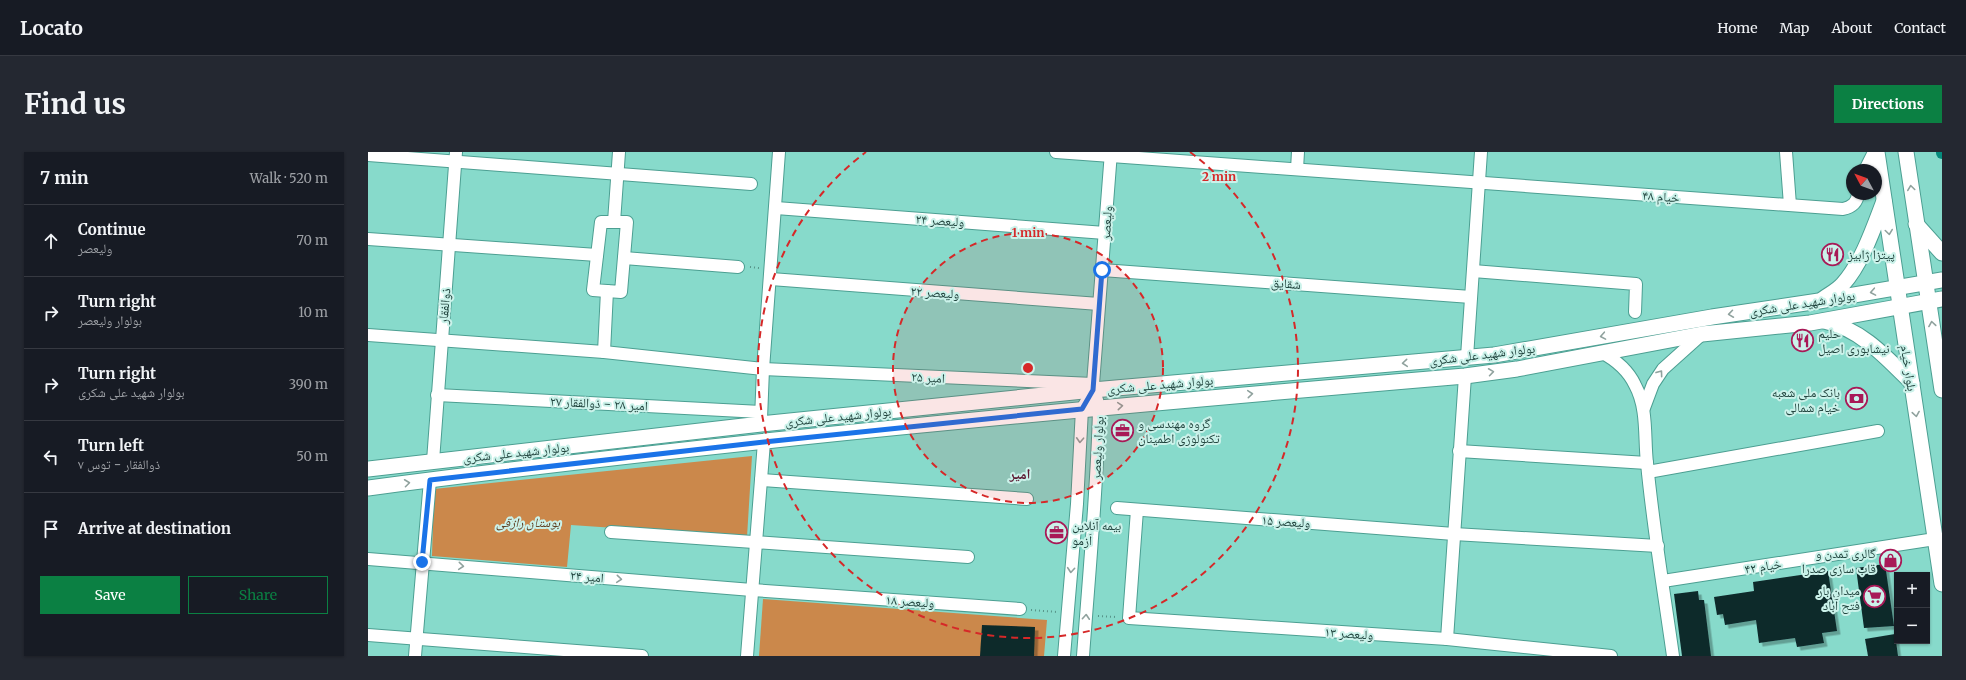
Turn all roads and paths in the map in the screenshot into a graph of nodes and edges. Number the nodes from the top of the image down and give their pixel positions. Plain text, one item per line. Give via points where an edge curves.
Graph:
1 (619, 152) edge
2 (780, 152) edge
3 (1056, 152) edge
4 (1298, 152) edge
5 (1481, 152) edge
6 (1786, 152) edge
7 (1874, 152) edge
8 (1877, 152) edge
9 (1906, 152) edge
10 (1111, 154) edge
11 (368, 155) edge
12 (456, 157) edge
13 (1868, 164) edge
14 (1297, 170) junction
15 (618, 174) junction
16 (1479, 183) junction
17 (751, 184) dead end
18 (1856, 200) edge
19 (1884, 200) junction
20 (1790, 205) junction
21 (776, 208) junction
22 (614, 222) junction
23 (1916, 224) junction
24 (1105, 233) junction
25 (368, 239) edge
26 (449, 244) junction
27 (1942, 253) edge
28 (597, 255) junction
29 (624, 258) junction
30 (738, 267) joint
31 (1102, 270) junction
32 (1473, 271) junction
33 (771, 274) junction
34 (1942, 280) edge
35 (1925, 283) junction
36 (1897, 288) junction
37 (607, 291) junction
38 (1471, 297) junction
39 (1935, 300) edge
40 (1819, 301) junction
41 (1099, 304) junction
42 (1900, 306) junction
43 (1636, 312) dead end
44 (1821, 321) junction
45 (1702, 334) junction
46 (368, 336) edge
47 (441, 341) junction
48 (604, 352) junction
49 (1601, 352) junction
50 (1466, 357) junction
51 (1940, 357) edge
52 (763, 369) junction
53 (1465, 376) junction
54 (1171, 383) junction
55 (1912, 383) junction
56 (1093, 387) junction
57 (1942, 390) edge
58 (437, 395) junction
59 (1171, 401) junction
60 (1099, 407) junction
61 (1644, 408) junction
62 (1082, 409) junction
63 (761, 418) junction
64 (1878, 431) dead end
65 (607, 442) junction
66 (764, 442) junction
67 (1460, 451) junction
68 (609, 459) junction
69 (433, 461) junction
70 (1647, 467) junction
71 (368, 469) edge
72 (430, 480) junction
73 (761, 480) junction
74 (368, 488) edge
75 (1027, 499) dead end
76 (1117, 508) dead end
77 (1137, 510) junction
78 (611, 532) dead end
79 (1454, 534) junction
80 (1935, 539) junction
81 (756, 543) junction
82 (1658, 546) junction
83 (968, 557) dead end
84 (368, 559) edge
85 (422, 562) junction
86 (1662, 581) junction
87 (1942, 584) edge
88 (752, 590) junction
89 (1020, 609) joint
90 (1068, 613) junction
91 (1086, 615) junction
92 (1129, 618) junction
93 (368, 635) edge
94 (416, 638) junction
95 (1447, 639) junction
96 (1593, 655) edge
97 (415, 656) edge
98 (642, 656) edge
99 (747, 656) edge
100 (1064, 656) edge
101 (1083, 656) edge
102 (1611, 656) edge
103 (1673, 656) edge

1 - 15 street
2 - 21 street
3 - 10 street, خیام ۴۸
4 - 14 street
5 - 16 street
6 - 20 street
7 - 13 street
8 - 19 main road, بلوار خیام
23 -> 9 main road
10 - 14 street, خیام ۴۸
10 - 24 street, ولیعصر
11 - 12 street
12 - 15 street
12 - 26 street, ذوالفقار
14 - 16 street, خیام ۴۸
15 - 17 street
15 - 22 street
16 - 20 street, خیام ۴۸
16 - 32 street
18 - 20 street, خیام ۴۸ via 1850,208 1843,209
19 -> 36 main road, بلوار خیام
19 - 40 main road via 1870,236 1843,284
21 - 24 street, ولیعصر ۲۴
21 - 33 street
22 - 28 street via 601,222
22 - 29 street via 627,222
23 - 27 main road
23 - 35 main road
24 - 31 street, ولیعصر
25 - 26 street
26 - 28 street
26 - 47 street, ذوالفقار
28 - 37 street via 593,290
29 - 30 street
29 - 37 street via 621,292
30 - 33 path
31 - 38 street, شقایق
31 - 41 street, ولیعصر
32 - 38 street
32 - 43 street via 1636,284
33 - 41 street, ولیعصر ۲۲
33 - 52 street
34 - 35 main road, بولوار شهید علی شکری
35 - 36 main road, بولوار شهید علی شکری
35 - 39 main road
36 -> 40 main road, بولوار شهید علی شکری
36 - 42 main road, بلوار خیام
37 - 48 street
38 - 50 street
39 - 42 main road, بولوار شهید علی شکری
51 -> 39 main road
40 -> 50 main road, بولوار شهید علی شکری via 1494,355
41 - 56 street, ولیعصر
42 - 44 main road, بولوار شهید علی شکری
42 - 55 main road, بلوار خیام
44 - 45 main road, بولوار شهید علی شکری
44 - 55 main road via 1839,325 1865,339
45 - 49 main road, بولوار شهید علی شکری
61 -> 45 street via 1653,384 1663,369
46 - 47 street, امیر ۲۵
47 - 48 street, امیر ۲۵
47 - 58 street, ذوالفقار
48 - 52 street, امیر ۲۵
53 -> 49 main road, بولوار شهید علی شکری via 1517,369
49 - 61 street via 1626,371 1636,386
50 -> 54 main road, بولوار شهید علی شکری
51 - 57 main road
52 - 56 street, امیر ۲۵
52 - 63 street
59 -> 53 main road, بولوار شهید علی شکری
53 - 67 street
54 - 56 main road, بولوار شهید علی شکری
54 - 59 main road
55 -> 80 main road, بلوار خیام
56 - 60 street, بولوار ولیعصر
56 - 62 street, بولوار ولیعصر
56 - 63 main road, بولوار شهید علی شکری
58 - 63 street, امیر ۲۸ - ذوالفقار ۲۷
58 - 69 street, ذوالفقار
60 -> 59 main road, بولوار شهید علی شکری
60 - 62 main road, بولوار شهید علی شکری
60 - 91 street, بولوار ولیعصر
61 - 70 street
62 - 66 main road, بولوار شهید علی شکری
62 -> 90 street, بولوار ولیعصر
63 - 65 main road, بولوار شهید علی شکری
64 - 70 street
65 - 68 main road
65 - 69 main road, بولوار شهید علی شکری
66 - 68 main road, بولوار شهید علی شکری
66 - 73 street
67 - 70 street
67 - 79 street
68 - 72 main road, بولوار شهید علی شکری
69 - 71 main road, بولوار شهید علی شکری
70 - 82 street
74 -> 72 main road, بولوار شهید علی شکری
72 - 85 street
73 - 75 street
73 - 81 street
76 - 77 street, ولیعصر ۱۵
77 - 79 street, ولیعصر ۱۵
77 - 92 street
78 - 81 street
79 - 82 street, ولیعصر ۱۵
79 - 95 street
80 - 86 street, خیام ۴۲
80 - 87 main road, بلوار خیام
81 - 83 street
81 - 88 street
82 - 86 street
84 - 85 street, امیر ۲۴
85 -> 88 street, امیر ۲۴
85 - 94 street
86 - 103 street
88 - 89 street, ولیعصر ۱۸
88 - 99 street
89 - 90 path
90 - 100 street, بولوار ولیعصر
91 - 92 path
101 -> 91 street, بولوار ولیعصر
92 - 95 street, ولیعصر ۱۳
93 - 94 street
94 - 97 street
94 - 98 street
95 - 96 street, ولیعصر ۱۳
96 - 102 street, ولیعصر ۱۳

